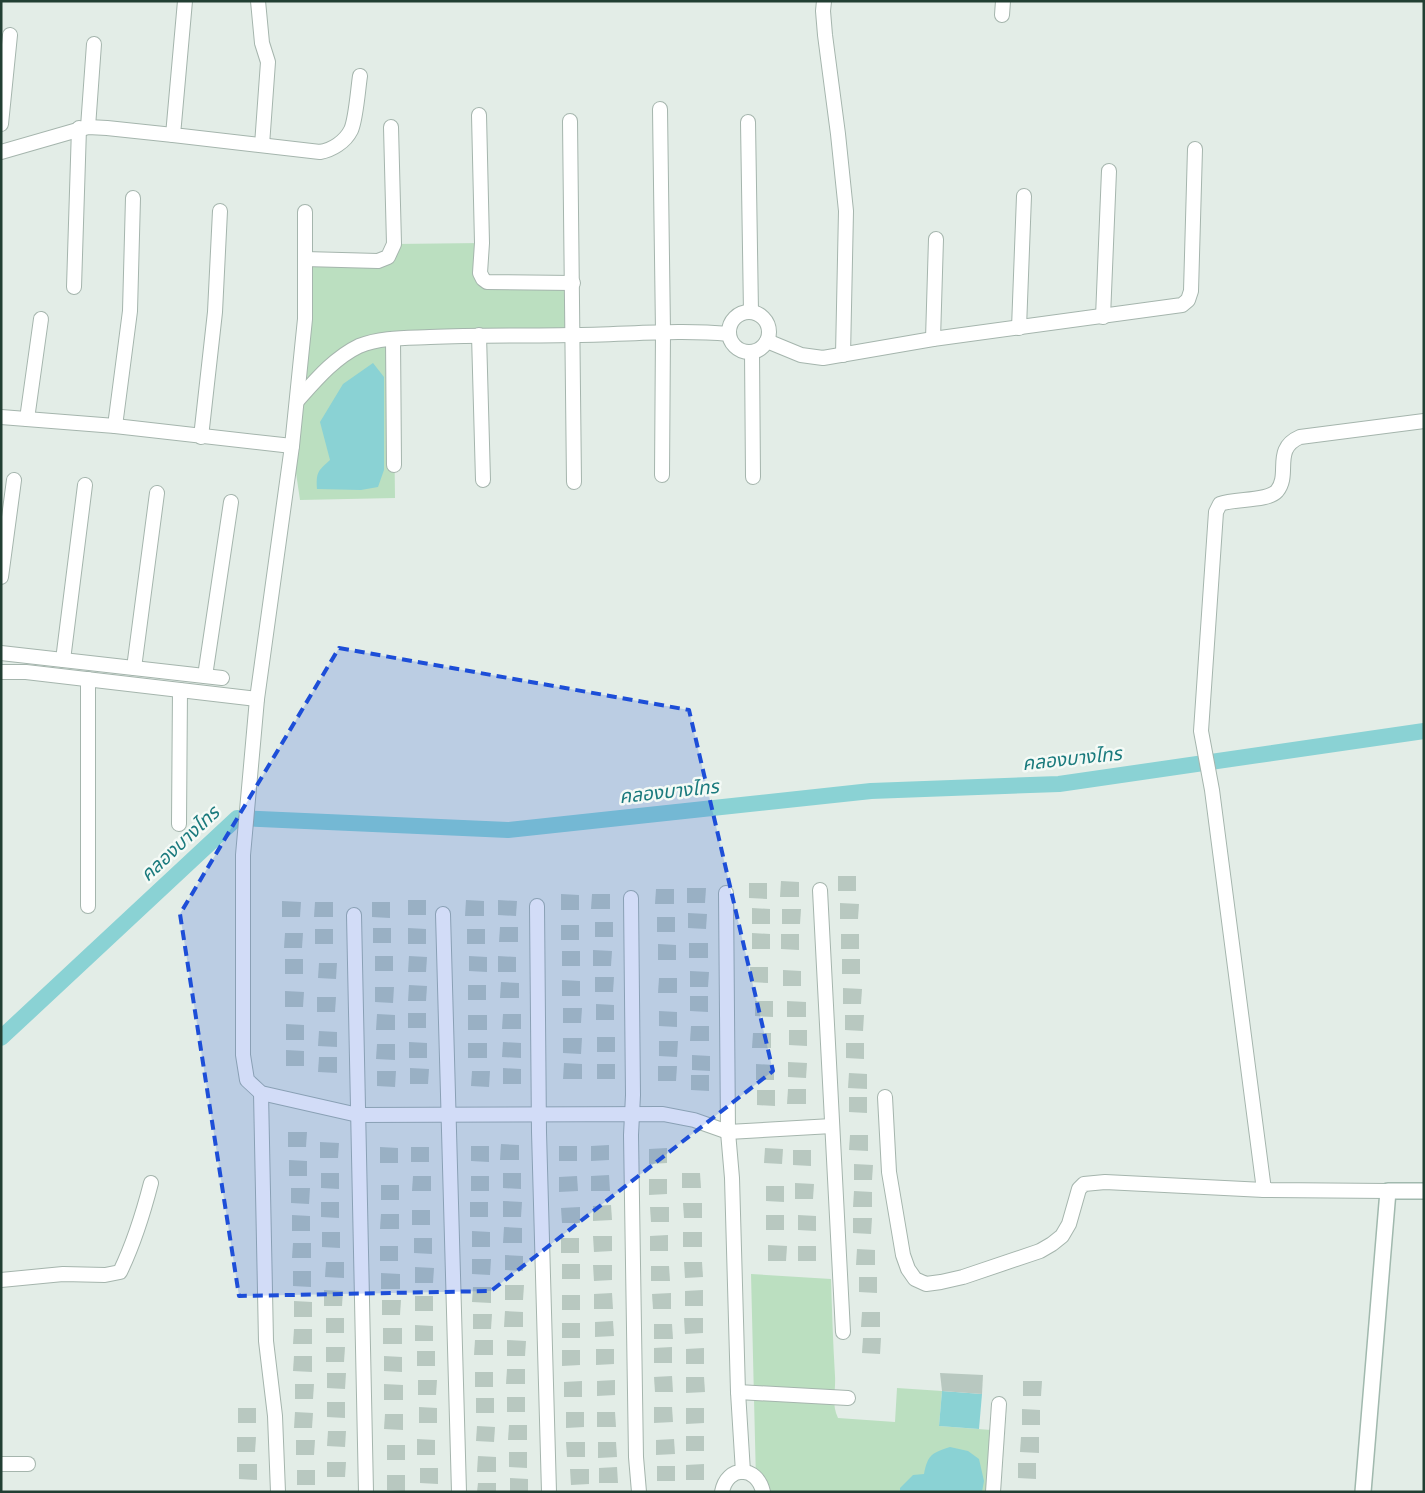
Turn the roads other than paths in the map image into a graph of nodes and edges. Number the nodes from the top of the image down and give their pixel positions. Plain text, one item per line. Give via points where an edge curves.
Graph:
1 (185, 1) edge
2 (258, 1) edge
3 (824, 1) edge
4 (10, 35) dead end
5 (94, 44) dead end
6 (360, 76) dead end
7 (660, 109) dead end
8 (479, 115) dead end
9 (570, 121) dead end
10 (748, 122) dead end
11 (1, 124) edge
12 (391, 127) dead end
13 (84, 128) junction
14 (173, 136) junction
15 (262, 145) junction
16 (1195, 149) dead end
17 (1, 152) edge
18 (1109, 171) dead end
19 (1024, 196) dead end
20 (133, 198) dead end
21 (220, 211) dead end
22 (305, 212) dead end
23 (936, 238) dead end
24 (305, 259) junction
25 (572, 283) junction
26 (74, 287) dead end
27 (751, 312) junction
28 (1103, 317) junction
29 (41, 319) dead end
30 (1019, 328) junction
31 (663, 332) junction
32 (729, 334) junction
33 (479, 335) junction
34 (572, 335) junction
35 (392, 339) junction
36 (933, 339) junction
37 (767, 341) junction
38 (752, 352) junction
39 (843, 355) junction
40 (297, 401) junction
41 (1, 417) edge
42 (27, 419) junction
43 (1424, 421) edge
44 (115, 426) junction
45 (201, 436) junction
46 (292, 446) junction
47 (394, 465) dead end
48 (662, 475) dead end
49 (753, 477) dead end
50 (14, 480) dead end
51 (483, 480) dead end
52 (574, 482) dead end
53 (85, 485) dead end
54 (157, 493) dead end
55 (230, 502) dead end
56 (1, 577) edge
57 (1, 653) edge
58 (63, 660) junction
59 (134, 668) junction
60 (1, 672) edge
61 (205, 676) junction
62 (222, 678) dead end
63 (88, 679) junction
64 (180, 690) junction
65 (257, 699) junction
66 (179, 824) dead end
67 (820, 890) dead end
68 (726, 893) dead end
69 (631, 898) dead end
70 (88, 906) dead end
71 (537, 906) dead end
72 (443, 914) dead end
73 (354, 915) dead end
74 (261, 1093) junction
75 (885, 1097) dead end
76 (540, 1114) junction
77 (632, 1114) junction
78 (358, 1115) junction
79 (448, 1115) junction
80 (832, 1126) junction
81 (728, 1132) junction
82 (151, 1183) dead end
83 (1264, 1190) junction
84 (1388, 1190) junction
85 (1424, 1191) edge
86 (1, 1280) edge
87 (843, 1332) dead end
88 (738, 1392) junction
89 (848, 1398) dead end
90 (999, 1404) dead end
91 (1, 1464) edge
92 (28, 1464) dead end
93 (742, 1472) junction
94 (278, 1492) edge
95 (366, 1492) edge
96 (459, 1492) edge
97 (549, 1492) edge
98 (639, 1492) edge
99 (722, 1492) edge
100 (763, 1492) edge
101 (993, 1492) edge
102 (1363, 1492) edge

1 - 14 street
2 - 15 street via 262,43 268,62
3 - 39 street via 825,35 846,212
4 - 11 street
5 - 13 street
6 - 15 street via 351,130 330,150 320,152
7 - 31 street
8 - 25 street via 480,273 483,279 487,282
9 - 25 street
10 - 27 street
12 - 24 street via 394,244 388,257 378,261
13 - 14 street
13 - 17 street
13 - 26 street
14 - 15 street
16 - 28 street via 1191,291 1188,300 1182,305
18 - 28 street
19 - 30 street
20 - 44 street via 130,311
21 - 45 street via 215,312
22 - 24 street
23 - 36 street
24 - 40 street via 305,319
25 - 34 street
27 - 32 street via 740,314 732,323
27 - 37 street via 766,322 769,331
28 - 30 street
29 - 42 street
30 - 36 street
31 - 32 street
31 - 34 street
31 - 48 street
32 - 38 street via 737,348
33 - 34 street
33 - 35 street
33 - 51 street
34 - 52 street
35 - 40 street via 358,347 327,368
35 - 47 street
36 - 39 street
37 - 38 street
37 - 39 street via 802,355 823,358
38 - 49 street
40 - 46 street
41 - 42 street
42 - 44 street
43 - 83 street via 1300,437 1291,441 1286,449 1277,491 1268,497 1228,500 1220,504 1216,512 1201,730 1212,790
44 - 45 street
45 - 46 street
46 - 65 street
50 - 56 street
53 - 58 street
54 - 59 street
55 - 61 street
57 - 58 street
58 - 59 street
59 - 61 street
60 - 63 street
61 - 62 street
63 - 64 street
63 - 70 street
64 - 65 street
64 - 66 street
65 - 74 street via 243,855 243,1055 247,1080
67 - 80 street
68 - 81 street
69 - 77 street
71 - 76 street
72 - 79 street
73 - 78 street
74 - 78 street
74 - 94 street via 266,1341 275,1416
75 - 83 street via 889,1172 904,1255 915,1279 926,1284 963,1277 1052,1244 1069,1224 1079,1189 1084,1184 1105,1182
76 - 77 street
76 - 79 street
76 - 97 street
77 - 81 street via 663,1114
77 - 98 street
78 - 79 street
78 - 95 street
79 - 96 street
80 - 81 street
80 - 87 street
81 - 88 street
82 - 86 street via 140,1223 120,1272
83 - 84 street
84 - 85 street
84 - 102 street
88 - 89 street
88 - 93 street
90 - 101 street
91 - 92 street
93 - 99 street via 728,1477
93 - 100 street via 757,1478

